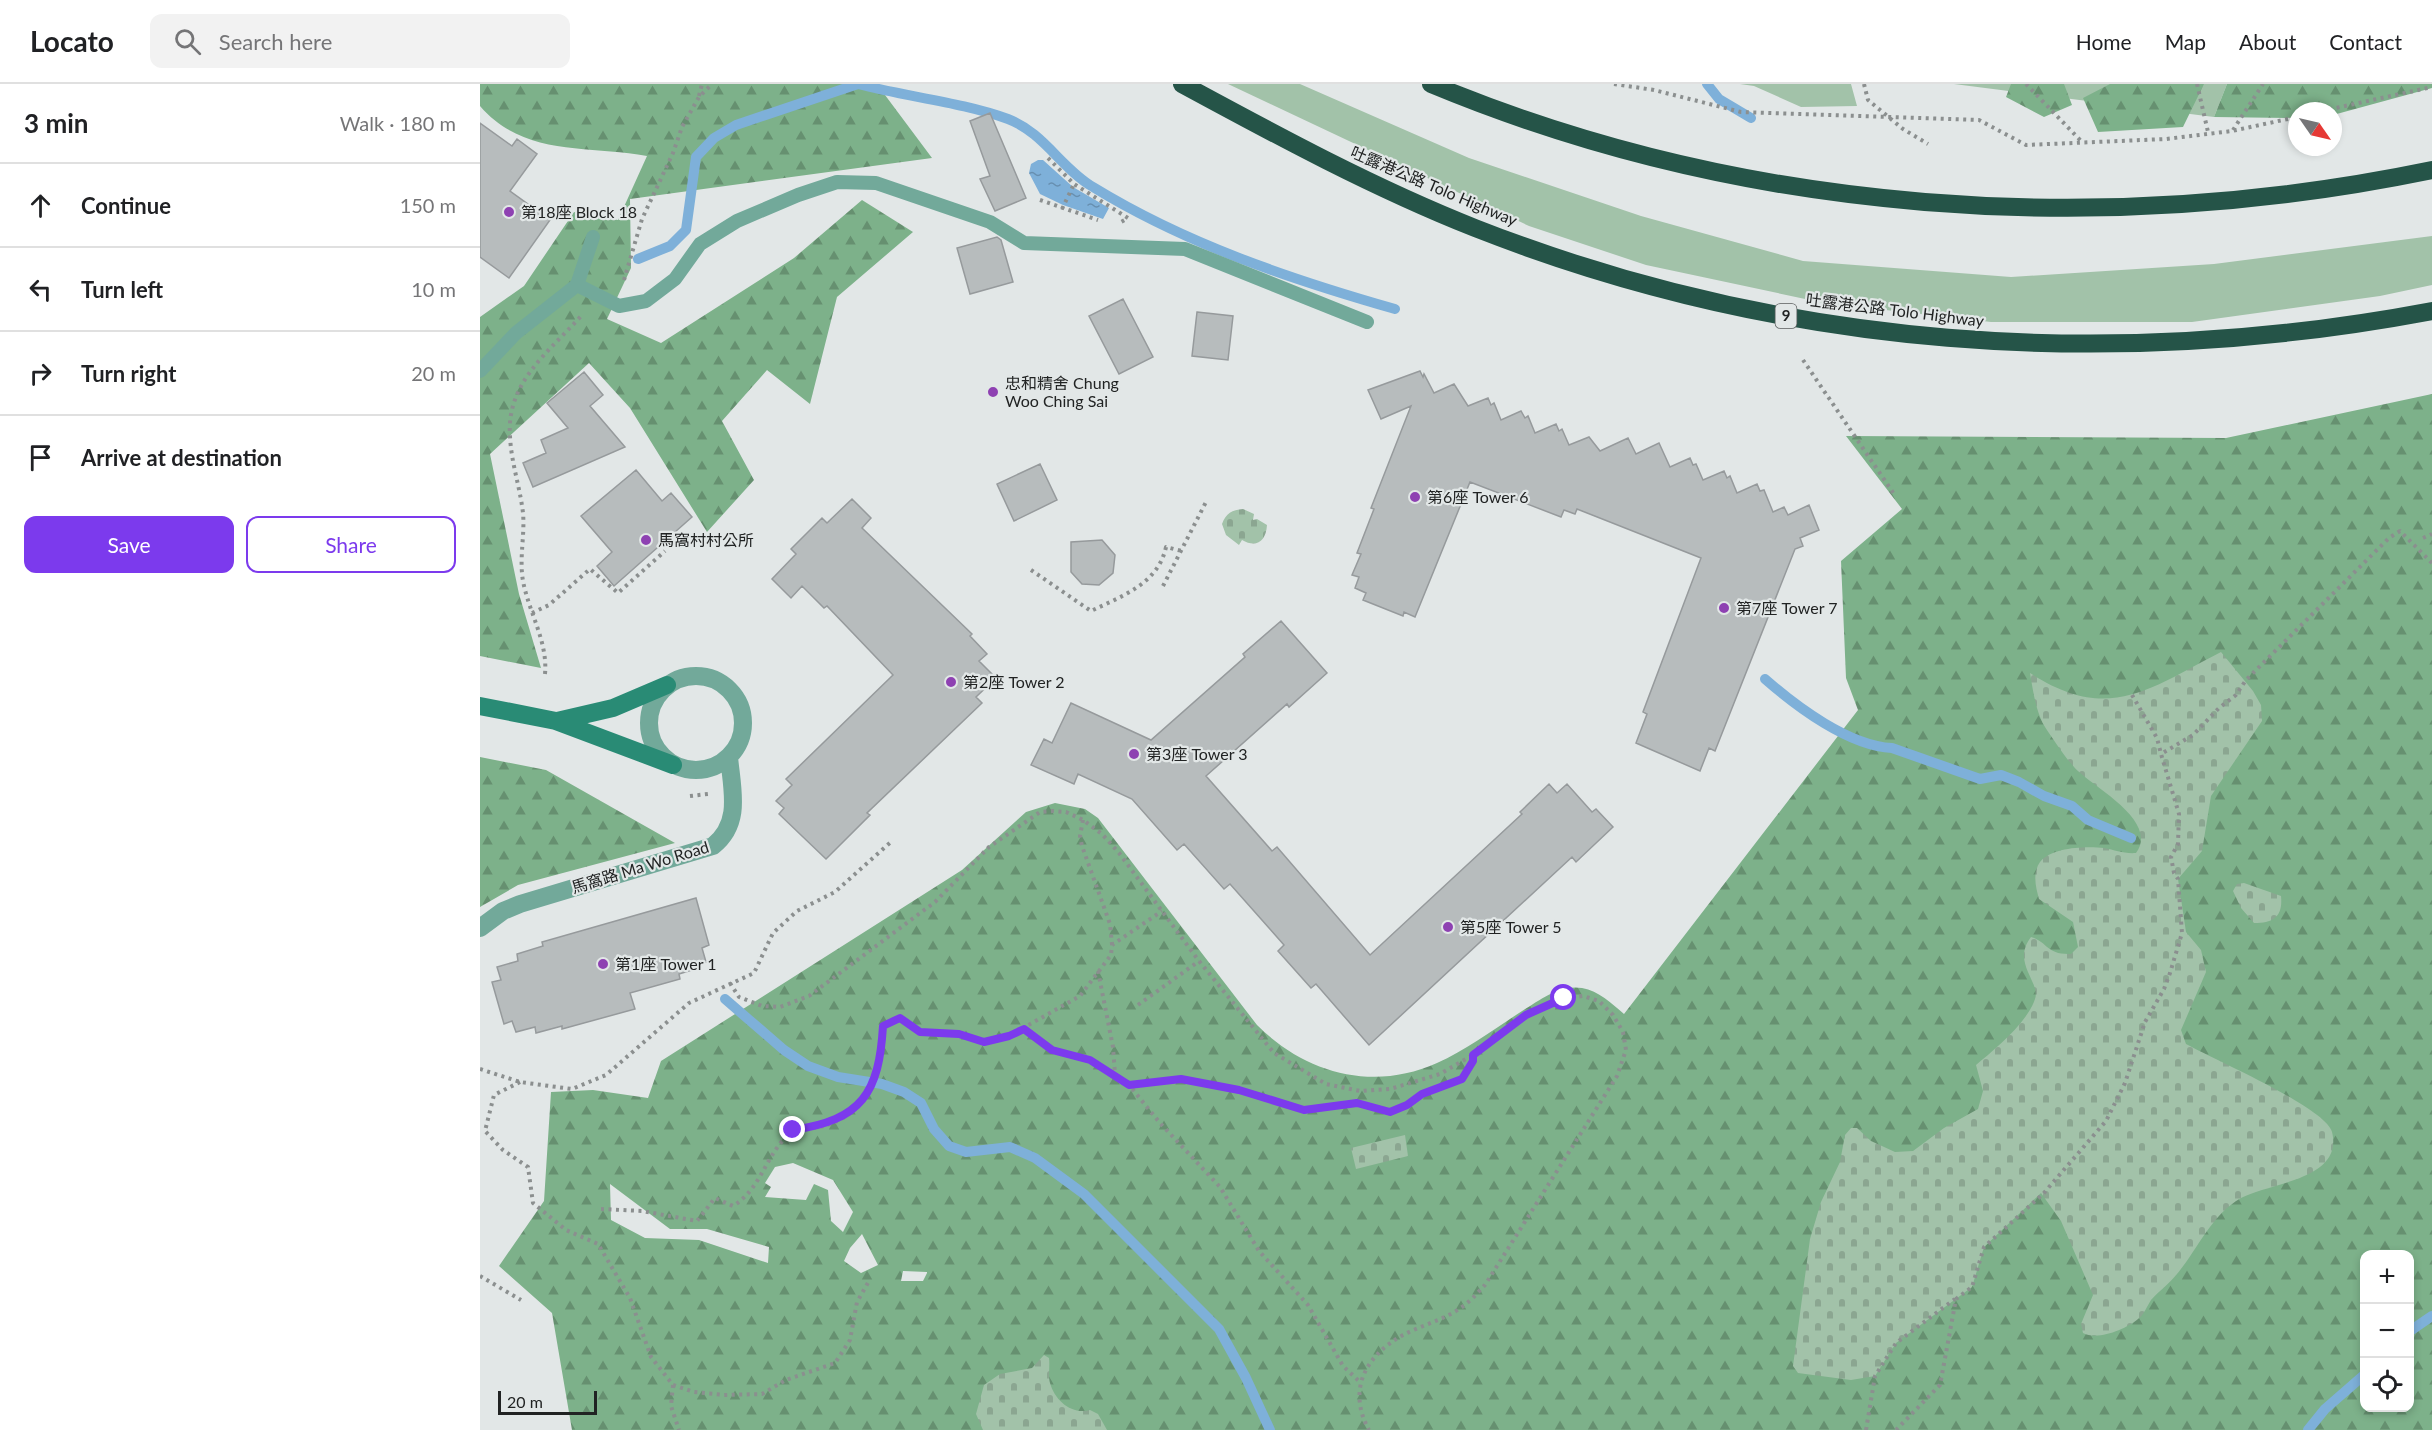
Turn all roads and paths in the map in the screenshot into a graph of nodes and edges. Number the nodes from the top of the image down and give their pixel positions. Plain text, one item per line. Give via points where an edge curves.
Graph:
1 (702, 84) edge
2 (712, 84) edge
3 (1182, 84) edge
4 (1431, 84) edge
5 (1614, 84) edge
6 (1864, 84) edge
7 (2026, 84) edge
8 (2197, 84) edge
9 (2263, 84) edge
10 (2432, 87) edge
11 (699, 97) junction
12 (2342, 107) edge
13 (2288, 119) edge
14 (2232, 131) junction
15 (2208, 132) junction
16 (2084, 143) junction
17 (1928, 144) dead end
18 (1048, 158) dead end
19 (2432, 170) edge
20 (1073, 185) junction
21 (1040, 200) dead end
22 (1063, 207) junction
23 (1105, 223) dead end
24 (1116, 226) dead end
25 (593, 237) dead end
26 (577, 285) junction
27 (599, 296) junction
28 (612, 302) junction
29 (2432, 310) edge
30 (1368, 322) dead end
31 (1803, 360) dead end
32 (480, 371) edge
33 (1894, 494) dead end
34 (1207, 500) dead end
35 (2432, 534) edge
36 (2423, 538) dead end
37 (665, 551) dead end
38 (1182, 551) junction
39 (2432, 563) edge
40 (1031, 570) dead end
41 (1163, 586) dead end
42 (532, 613) junction
43 (545, 674) dead end
44 (667, 685) junction
45 (2132, 695) dead end
46 (480, 706) edge
47 (556, 721) junction
48 (2162, 754) junction
49 (729, 757) junction
50 (673, 765) junction
51 (1083, 820) junction
52 (892, 841) dead end
53 (1162, 911) junction
54 (480, 928) edge
55 (1112, 945) junction
56 (1198, 961) junction
57 (1098, 970) junction
58 (730, 983) junction
59 (1138, 1005) dead end
60 (1024, 1029) junction
61 (1473, 1055) junction
62 (480, 1069) edge
63 (1115, 1074) junction
64 (520, 1082) junction
65 (1129, 1085) junction
66 (601, 1209) dead end
67 (480, 1276) edge
68 (869, 1281) dead end
69 (1956, 1299) junction
70 (521, 1300) dead end
71 (1359, 1382) junction
72 (673, 1385) junction
73 (678, 1430) edge
74 (1369, 1430) edge
75 (1866, 1430) edge
76 (1896, 1430) edge

1 - 11 path
2 - 11 path
3 - 29 highway, 吐露港公路 Tolo Highway / 9 via 1301,149 1475,228 1632,281 1779,315 1927,337 2110,345 2286,334
4 - 19 highway via 1558,130 1681,164 1803,188 1919,201 1992,207 2132,208 2323,190
5 - 16 path via 1742,112 1979,120 2026,145
6 - 17 path via 1868,100
7 - 16 path
8 - 15 path
9 - 14 path
10 - 12 path
11 - 28 path via 642,219 627,274
13 - 14 path
14 - 15 path
15 - 16 path via 2166,139
18 - 20 path
20 - 22 path
20 - 24 path via 1128,218
21 - 22 path
22 - 23 path
25 - 26 lane
26 - 27 lane
26 - 32 lane via 516,333
27 - 28 lane
27 - 42 path via 527,375 513,406 509,435 523,515 523,581
28 - 30 lane via 620,306 646,302 675,279 700,244 736,221 837,182 876,183 990,222 1024,243 1185,249
31 - 33 path
34 - 38 path
35 - 36 path
37 - 42 path via 618,593 590,569 549,605
38 - 40 path via 1167,547 1164,560 1152,577 1090,611
38 - 41 path
39 - 48 path via 2400,531 2389,538 2193,735
42 - 43 path via 547,658
44 - 47 street via 612,708
44 - 49 street via 697,675 712,678 731,692 742,713 743,729 739,744
44 - 50 street via 650,711 649,727 657,748
45 - 48 path
46 - 47 street
47 - 50 street
48 - 69 path via 2179,814 2178,843 2171,857 2178,879 2181,933 2164,989 2145,1022 2125,1083 2106,1121 2043,1194 1984,1247 1972,1287
49 - 50 street via 703,770
49 - 54 street, 馬窩路 Ma Wo Road via 733,820 713,846 520,904
51 - 53 path via 1119,853
51 - 55 path via 1082,846 1110,924
51 - 58 path via 1066,812 1040,812 989,847 935,902 809,996 780,1007 762,1006 739,997
52 - 58 path via 834,892 797,911 773,933 754,973
53 - 55 path
53 - 56 path
55 - 57 path via 1111,955
56 - 59 path
56 - 61 path via 1274,1053 1326,1084 1360,1091 1390,1089 1440,1074
57 - 60 path via 1080,996
57 - 63 path
58 - 64 path via 689,1003 606,1075 572,1089
60 - 63 path via 1052,1050 1090,1060
60 - 66 path via 984,1042 959,1034 920,1032 900,1018 883,1026 882,1053 870,1093 851,1112 822,1126 793,1130 746,1198 733,1206 715,1198 697,1221 642,1211
61 - 65 path via 1462,1079 1422,1094 1390,1112 1357,1103 1304,1110 1239,1090 1181,1079
61 - 71 path via 1526,1015 1564,998 1582,996 1599,1001 1614,1015 1626,1050 1617,1076 1485,1285 1463,1307 1378,1352
62 - 64 path
63 - 65 path
64 - 72 path via 494,1095 485,1131 503,1150 528,1167 533,1203 566,1230 598,1244 630,1298 651,1357
65 - 71 path via 1220,1187 1258,1251 1308,1305 1343,1366
67 - 70 path
68 - 72 path via 857,1302 850,1340 835,1363 786,1380 762,1394 694,1392
69 - 75 path via 1896,1343 1875,1376
69 - 76 path via 1940,1385
71 - 74 path via 1359,1412
72 - 73 path via 672,1406

